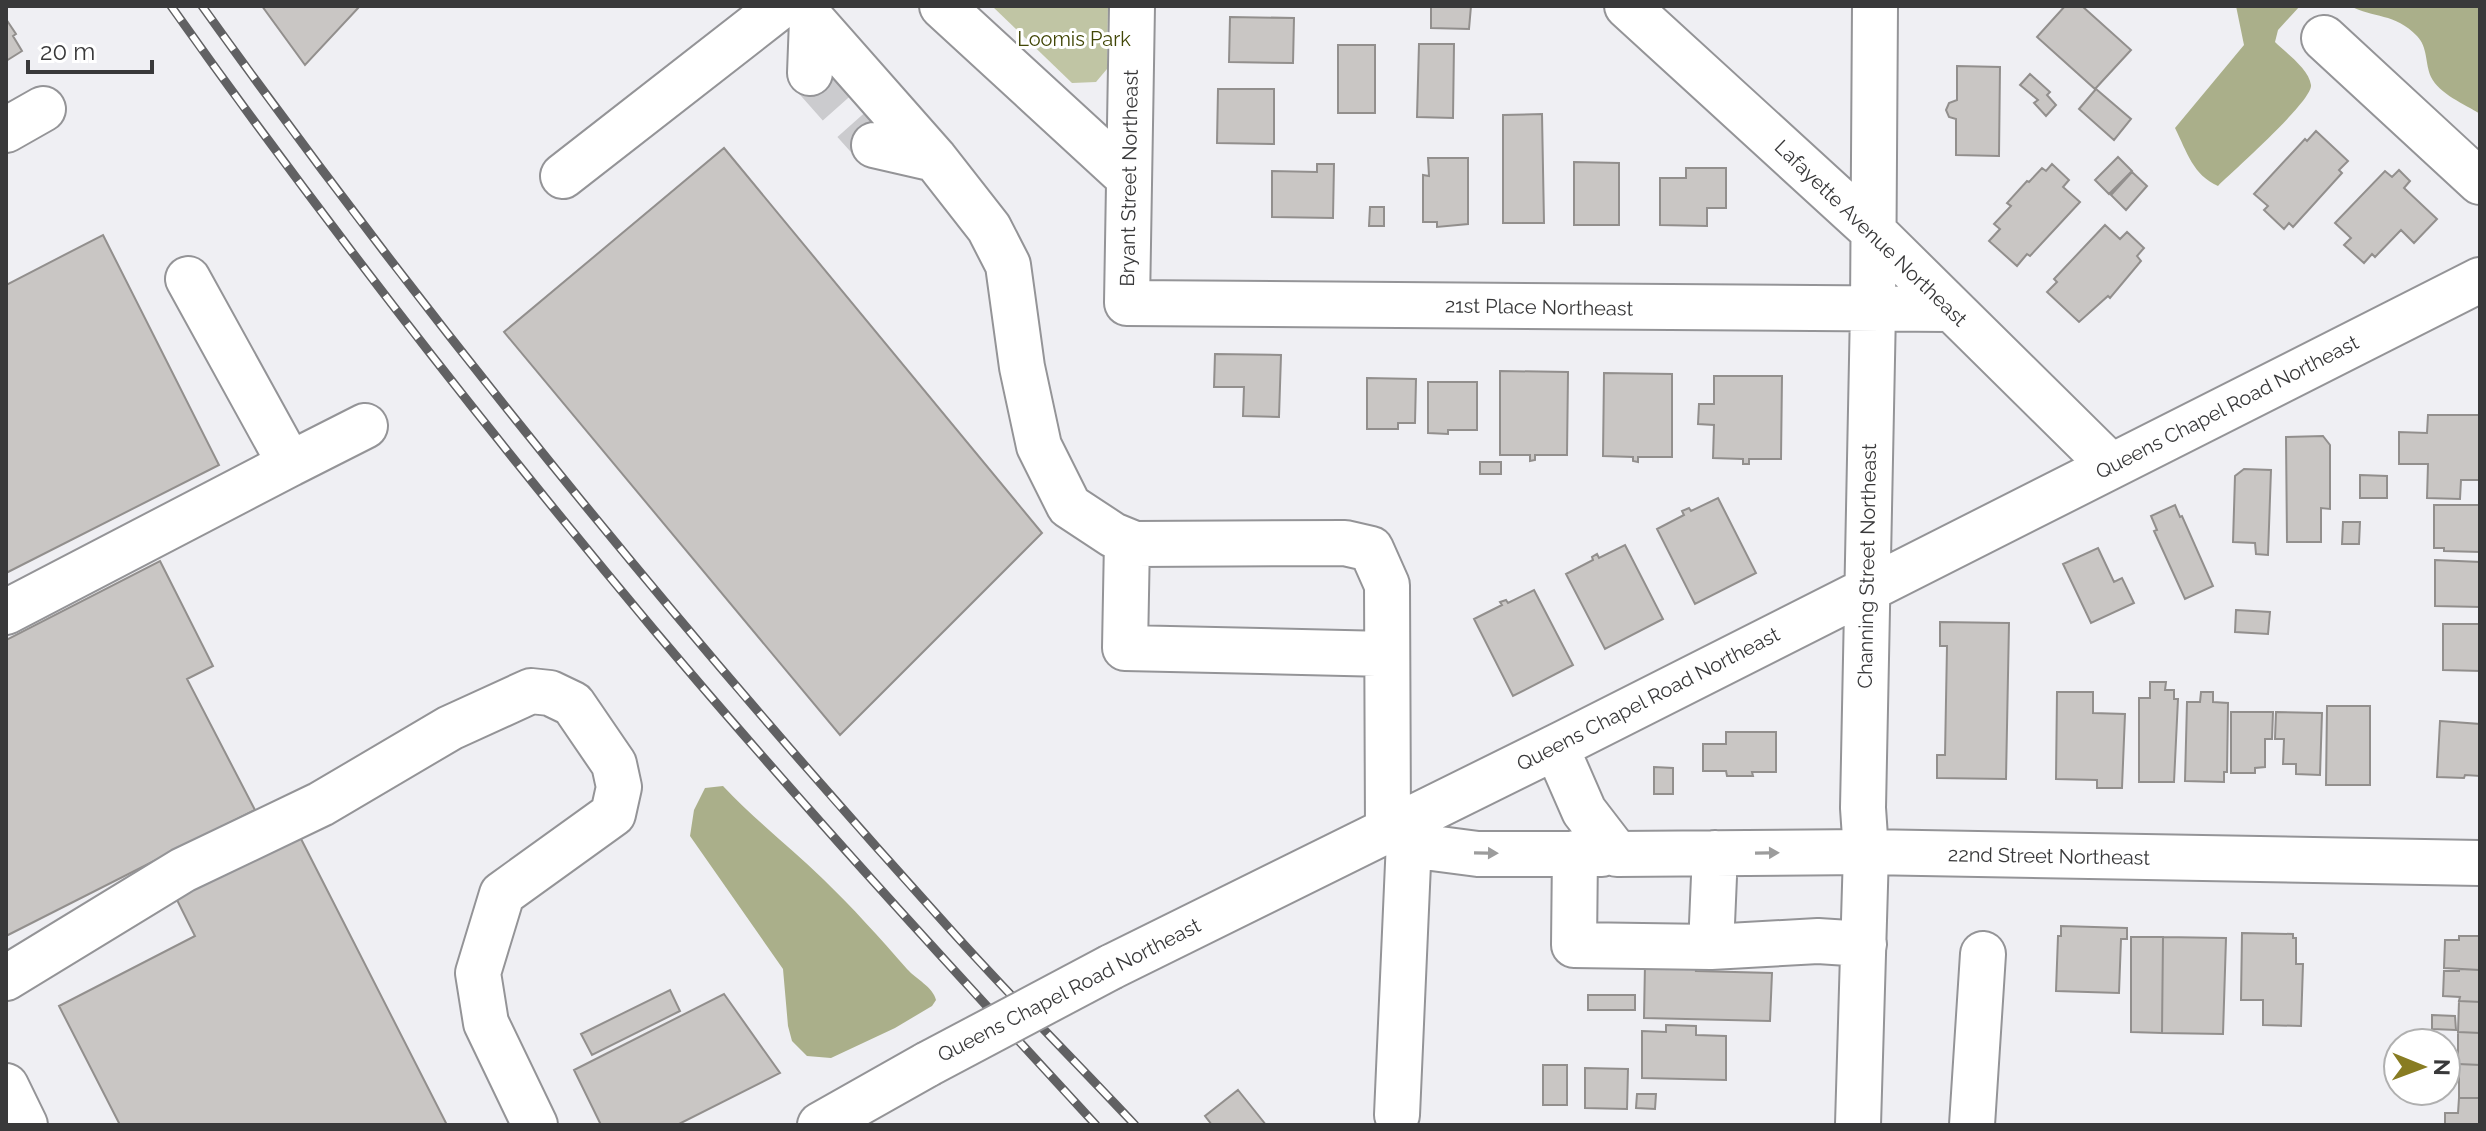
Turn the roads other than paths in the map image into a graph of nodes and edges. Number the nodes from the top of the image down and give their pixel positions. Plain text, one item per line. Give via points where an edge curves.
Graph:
1 (942, 6) edge
2 (1132, 6) edge
3 (1627, 6) edge
4 (1875, 6) edge
5 (798, 11) edge
6 (2324, 38) dead end
7 (810, 73) tunnel mouth
8 (874, 145) tunnel mouth
9 (935, 159) junction
10 (563, 176) dead end
11 (1129, 178) junction
12 (2480, 182) edge
13 (1873, 231) junction
14 (188, 279) dead end
15 (2480, 280) edge
16 (1127, 303) joint
17 (1950, 309) junction
18 (1873, 310) junction
19 (365, 426) dead end
20 (290, 464) junction
21 (2111, 466) junction
22 (1127, 541) junction
23 (1867, 589) junction
24 (6, 612) edge
25 (1387, 654) junction
26 (1556, 747) junction
27 (1402, 831) junction
28 (1866, 852) junction
29 (1575, 853) junction
30 (1715, 853) junction
31 (1617, 854) junction
32 (2480, 863) edge
33 (1864, 944) junction
34 (1711, 947) junction
35 (1983, 954) dead end
36 (6, 978) edge
37 (6, 1086) edge
38 (1397, 1115) dead end
39 (25, 1125) edge
40 (535, 1125) edge
41 (820, 1125) edge
42 (1858, 1125) edge
43 (1972, 1125) edge

1 - 11 street
2 - 11 street, Bryant Street Northeast
3 - 13 street, Lafayette Avenue Northeast
4 - 13 street, Channing Street Northeast
5 - 7 street
5 - 9 street
5 - 10 street
6 - 12 street
8 - 9 street
9 - 22 street via 989,228 1008,265 1039,446 1069,506
11 - 16 street, Bryant Street Northeast
13 - 17 street, Lafayette Avenue Northeast
13 - 18 street, Channing Street Northeast
14 - 20 street
15 - 21 street, Queens Chapel Road Northeast
16 - 18 street, 21st Place Northeast
17 - 18 street, 21st Place Northeast
17 - 21 street, Lafayette Avenue Northeast
18 - 23 street, Channing Street Northeast
19 - 20 street
20 - 24 street
21 - 23 street, Queens Chapel Road Northeast
22 - 25 street via 1345,543 1371,549 1387,585
22 - 25 street via 1125,648
23 - 26 street, Queens Chapel Road Northeast
23 - 28 street, Channing Street Northeast
25 - 27 street
26 - 27 street, Queens Chapel Road Northeast
26 - 31 street via 1584,811
27 -> 29 street, 22nd Street Northeast via 1478,854
27 - 38 street
27 - 41 street, Queens Chapel Road Northeast, bridge via 1111,967
30 -> 28 street, 22nd Street Northeast
28 - 32 street, 22nd Street Northeast
28 - 33 street, Channing Street Northeast
29 - 31 street, 22nd Street Northeast
29 - 34 street via 1574,945
30 - 31 street, 22nd Street Northeast
30 - 34 street
33 - 34 street
33 - 42 street, Channing Street Northeast
35 - 43 street
36 - 40 street via 183,870 321,804 450,728 531,691 550,693 573,704 614,764 619,787 613,814 502,894 478,973 486,1023
37 - 39 street

